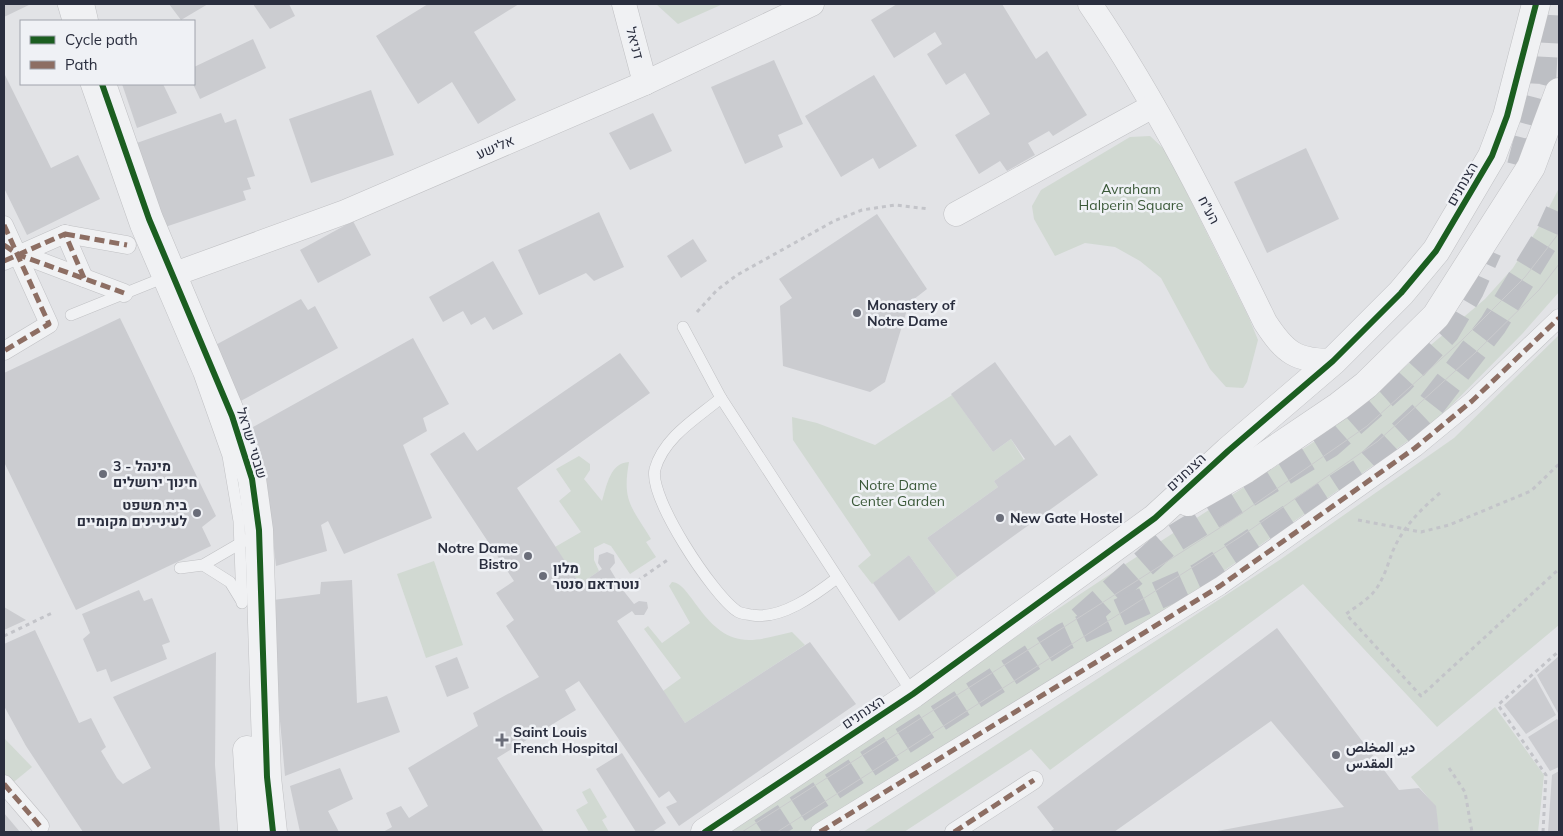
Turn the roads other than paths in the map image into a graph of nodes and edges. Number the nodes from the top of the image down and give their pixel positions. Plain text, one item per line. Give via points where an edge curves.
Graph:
1 (63, 4) edge
2 (80, 4) edge
3 (624, 4) edge
4 (812, 4) edge
5 (1090, 4) edge
6 (1536, 4) edge
7 (68, 20) edge
8 (84, 20) edge
9 (645, 83) junction
10 (86, 85) edge
11 (102, 85) edge
12 (1559, 92) edge
13 (1153, 106) junction
14 (956, 214) road end
15 (4, 225) edge
16 (65, 234) junction
17 (4, 245) edge
18 (127, 245) dead end
19 (11, 258) edge
20 (84, 278) junction
21 (165, 278) junction
22 (124, 293) junction
23 (71, 315) dead end
24 (1559, 318) edge
25 (683, 327) road end
26 (4, 351) edge
27 (1333, 361) junction
28 (721, 398) junction
29 (1155, 518) junction
30 (250, 537) junction
31 (203, 565) junction
32 (180, 568) dead end
33 (837, 578) junction
34 (242, 603) junction
35 (913, 694) junction
36 (1034, 780) dead end
37 (4, 784) edge
38 (40, 826) dead end
39 (710, 831) edge
40 (252, 832) edge
41 (273, 832) edge
42 (820, 832) edge
43 (954, 832) edge

1 - 7 lane
2 - 8 street
3 - 9 street, דניאל
4 - 9 street, אלישע
5 - 13 street, הע״ח
6 - 27 street, הצנחנים via 1507,116 1492,156 1466,203 1436,251 1402,293
9 - 21 street, אלישע via 346,212
10 - 21 lane, שבטי ישראל via 136,227
11 - 21 street, שבטי ישראל via 150,219
12 - 29 street, הצנחנים via 1531,167 1436,316 1340,406 1215,488
13 - 14 street
13 - 27 street, הע״ח via 1277,340 1292,354 1309,360
15 - 19 street
16 - 18 street
16 - 19 street
16 - 20 street
17 - 19 street
19 - 20 street
19 - 26 street via 49,324
20 - 22 street
21 - 22 lane
21 - 30 street, שבטי ישראל via 215,373 238,434 252,479
22 - 23 lane
24 - 42 street via 1472,401 1415,448 1220,586
25 - 28 lane
27 - 29 street, הצנחנים
28 - 33 lane
28 - 33 lane via 683,428 664,448 655,470 659,498 688,549 728,602 738,612 754,616 781,611 816,594
29 - 35 street, הצנחנים
30 - 31 lane
30 - 34 lane, שבטי ישראל
30 - 41 street, שבטי ישראל
31 - 32 lane
31 - 34 lane via 230,582
33 - 35 lane
34 - 40 street, שבטי ישראל
35 - 39 street, הצנחנים
36 - 43 street
37 - 38 street

